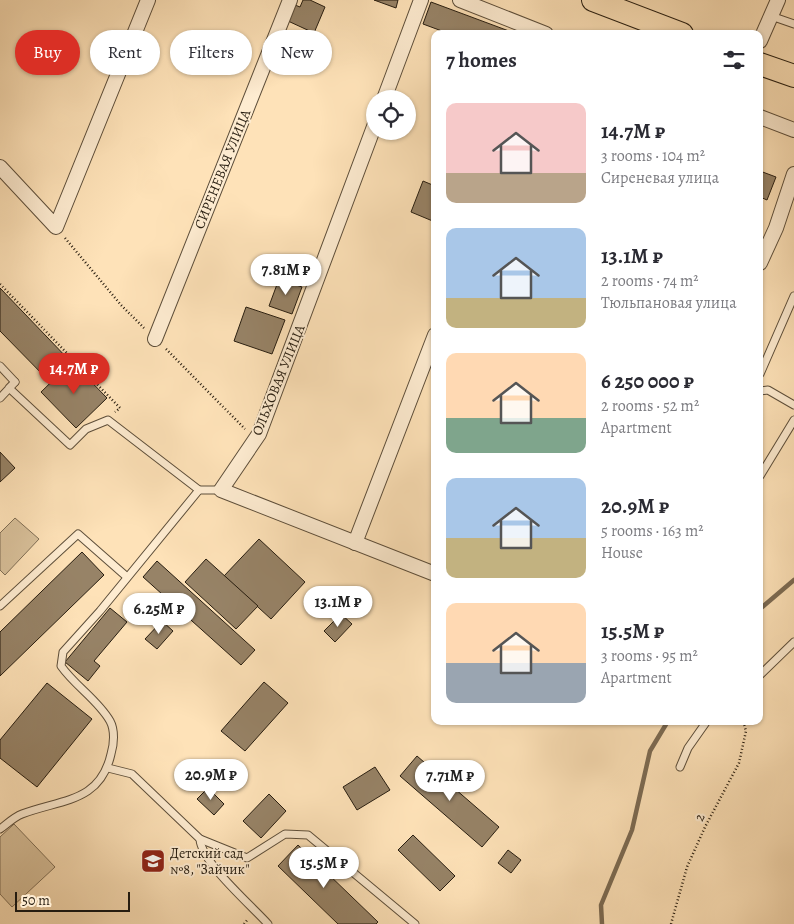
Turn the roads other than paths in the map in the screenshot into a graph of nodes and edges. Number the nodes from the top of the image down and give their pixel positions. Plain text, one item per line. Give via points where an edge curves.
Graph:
1 (148, 0) edge
2 (290, 0) edge
3 (421, 0) edge
4 (460, 0) edge
5 (593, 0) edge
6 (778, 0) edge
7 (771, 16) junction
8 (794, 24) edge
9 (536, 30) edge
10 (672, 30) edge
11 (763, 35) edge
12 (763, 65) edge
13 (794, 76) edge
14 (387, 90) edge
15 (763, 118) edge
16 (794, 130) edge
17 (369, 140) edge
18 (0, 167) edge
19 (794, 174) edge
20 (763, 256) edge
21 (794, 296) edge
22 (155, 339) dead end
23 (431, 345) edge
24 (0, 366) edge
25 (763, 367) edge
26 (15, 382) junction
27 (763, 391) edge
28 (0, 398) edge
29 (794, 405) edge
30 (794, 420) edge
31 (763, 471) edge
32 (199, 490) junction
33 (222, 490) junction
34 (355, 543) junction
35 (431, 572) edge
36 (127, 577) junction
37 (0, 606) edge
38 (794, 642) edge
39 (763, 672) edge
40 (704, 725) edge
41 (680, 766) dead end
42 (108, 768) junction
43 (0, 829) edge
44 (200, 839) junction
45 (268, 924) edge
46 (415, 924) edge

1 - 18 street via 56,227
2 - 22 street, СИРЕНЕВАЯ УЛИЦА
3 - 14 street
4 - 9 street
5 - 10 main road
6 - 7 street
7 - 8 lane
7 - 11 street
12 - 13 main road
15 - 16 street
17 - 33 street, ОЛЬХОВАЯ УЛИЦА via 259,434
19 - 20 street
21 - 25 lane
23 - 34 street
24 - 26 lane
26 - 28 lane
26 - 32 lane via 9,388 70,445 86,429 108,420
27 - 29 lane via 768,390
30 - 31 lane
32 - 33 lane
32 - 36 lane
33 - 34 street
34 - 35 street
36 - 37 lane via 78,534
36 - 42 lane via 62,652 61,666 111,723 114,737
38 - 39 lane
40 - 41 lane
42 - 43 lane via 102,780 82,796 20,814
42 - 44 lane via 132,774
44 - 45 lane via 208,861
44 - 46 lane via 247,858 284,834 308,834

